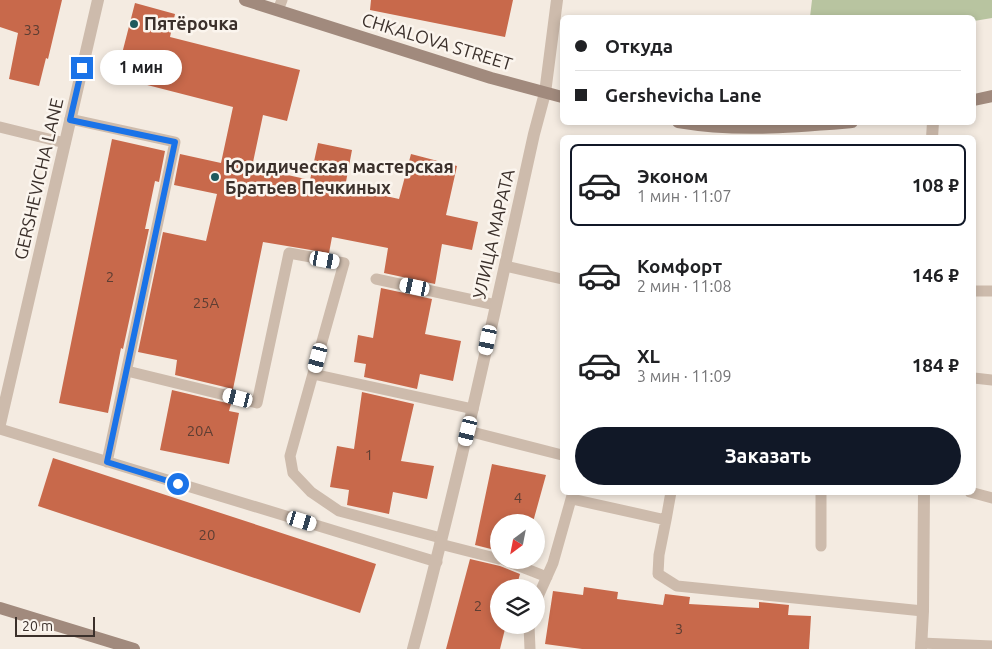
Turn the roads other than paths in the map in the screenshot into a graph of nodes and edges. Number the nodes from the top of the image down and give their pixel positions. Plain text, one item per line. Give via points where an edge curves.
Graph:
1 (98, 0) edge
2 (245, 0) edge
3 (557, 0) edge
4 (280, 5) edge
5 (546, 93) junction
6 (560, 96) edge
7 (992, 96) edge
8 (976, 100) edge
9 (70, 120) junction
10 (693, 125) edge
11 (812, 125) edge
12 (0, 127) edge
13 (65, 143) junction
14 (505, 266) junction
15 (376, 279) dead end
16 (560, 280) edge
17 (976, 291) edge
18 (992, 291) edge
19 (496, 305) junction
20 (127, 371) junction
21 (313, 374) junction
22 (976, 378) edge
23 (992, 380) edge
24 (4, 383) edge
25 (473, 409) junction
26 (0, 424) edge
27 (0, 429) edge
28 (468, 431) junction
29 (560, 454) edge
30 (107, 462) junction
31 (976, 494) edge
32 (670, 495) edge
33 (821, 495) edge
34 (924, 495) edge
35 (572, 496) edge
36 (992, 498) edge
37 (666, 520) junction
38 (441, 541) junction
39 (821, 546) dead end
40 (490, 556) edge
41 (436, 562) junction
42 (527, 569) edge
43 (547, 577) junction
44 (545, 581) edge
45 (0, 608) edge
46 (923, 611) junction
47 (529, 634) edge
48 (921, 646) edge
49 (992, 646) edge
50 (134, 649) edge
51 (413, 649) edge
52 (530, 649) edge

1 - 9 street, GERSHEVICHA LANE
2 - 4 main road, CHKALOVA STREET
3 - 5 street, УЛИЦА МАРАТА
4 - 5 main road, CHKALOVA STREET via 491,78
5 - 6 main road, CHKALOVA STREET
5 - 14 street, УЛИЦА МАРАТА
7 - 8 main road
9 - 13 street, GERSHEVICHA LANE
9 - 20 lane via 175,142
10 - 11 main road via 758,129
12 - 13 lane
13 - 24 street, GERSHEVICHA LANE
14 - 16 lane
14 - 19 street, УЛИЦА МАРАТА
15 - 19 lane
17 - 18 lane
19 - 25 street, УЛИЦА МАРАТА
20 - 21 lane via 257,403 288,253 344,263
20 - 30 lane
21 - 25 lane
21 - 38 lane via 290,456 292,473 311,492 339,511
22 - 23 lane
24 - 26 street, GERSHEVICHA LANE
25 - 28 street, УЛИЦА МАРАТА
27 - 30 lane
28 - 29 lane
28 - 38 street, УЛИЦА МАРАТА
30 - 41 lane
31 - 36 lane
32 - 37 lane
33 - 39 lane
34 - 46 street
35 - 37 lane
35 - 43 lane via 554,563
37 - 46 lane via 658,574 677,586
38 - 40 lane
38 - 41 street, УЛИЦА МАРАТА
41 - 51 street, УЛИЦА МАРАТА
42 - 43 lane
43 - 44 lane
45 - 50 main road
46 - 48 street
47 - 52 lane
48 - 49 lane

